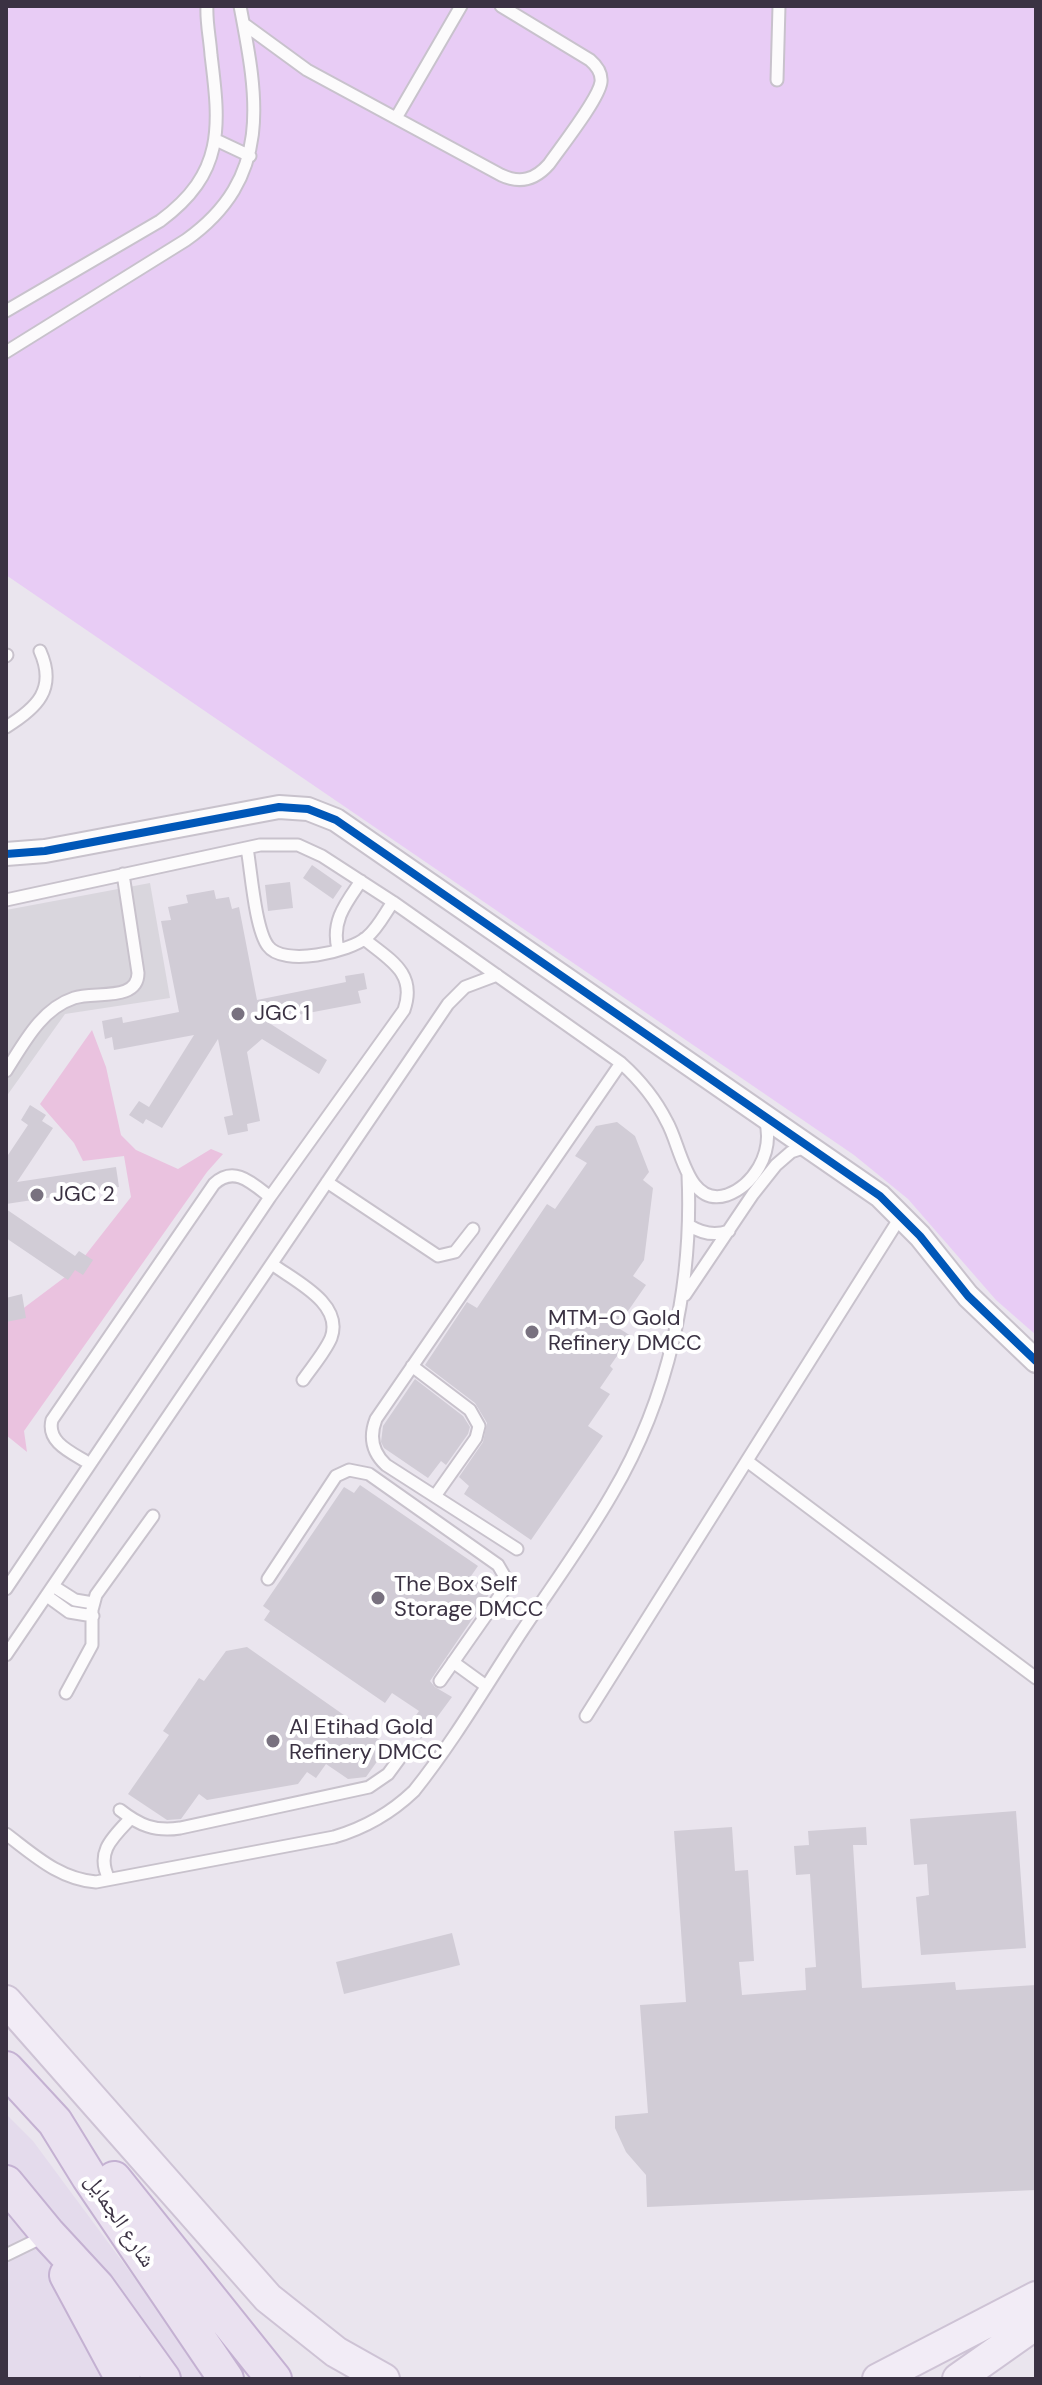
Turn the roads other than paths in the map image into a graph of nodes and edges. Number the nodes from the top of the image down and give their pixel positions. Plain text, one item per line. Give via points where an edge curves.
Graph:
1 (207, 6) edge
2 (240, 6) edge
3 (461, 6) edge
4 (501, 6) edge
5 (779, 6) edge
6 (244, 24) junction
7 (777, 80) dead end
8 (396, 118) junction
9 (216, 140) junction
10 (250, 156) junction
11 (6, 311) edge
12 (6, 352) edge
13 (40, 651) dead end
14 (6, 727) edge
15 (247, 848) junction
16 (6, 854) edge
17 (123, 874) junction
18 (361, 881) junction
19 (6, 900) edge
20 (393, 902) junction
21 (364, 939) junction
22 (338, 949) junction
23 (497, 975) junction
24 (621, 1063) junction
25 (6, 1071) edge
26 (764, 1115) junction
27 (811, 1146) junction
28 (688, 1175) junction
29 (757, 1180) junction
30 (327, 1182) junction
31 (270, 1197) junction
32 (901, 1215) junction
33 (690, 1226) junction
34 (473, 1229) dead end
35 (729, 1231) junction
36 (272, 1264) junction
37 (681, 1303) junction
38 (1036, 1361) edge
39 (412, 1366) junction
40 (303, 1380) dead end
41 (747, 1461) junction
42 (90, 1464) junction
43 (435, 1496) junction
44 (153, 1516) dead end
45 (517, 1549) dead end
46 (268, 1579) dead end
47 (6, 1589) edge
48 (50, 1591) junction
49 (93, 1603) junction
50 (93, 1616) junction
51 (6, 1655) edge
52 (453, 1662) junction
53 (1036, 1678) edge
54 (440, 1681) dead end
55 (486, 1686) junction
56 (66, 1693) dead end
57 (586, 1716) dead end
58 (402, 1755) dead end
59 (120, 1810) dead end
60 (131, 1818) junction
61 (6, 1834) edge
62 (109, 1879) junction
63 (6, 2001) edge
64 (6, 2069) edge
65 (55, 2122) junction
66 (6, 2183) edge
67 (48, 2234) junction
68 (6, 2255) edge
69 (1036, 2297) edge
70 (1036, 2324) edge
71 (123, 2379) edge
72 (163, 2379) edge
73 (226, 2379) edge
74 (274, 2379) edge
75 (384, 2379) edge
76 (878, 2379) edge
77 (958, 2379) edge

1 - 9 lane via 218,107
2 - 6 lane
3 - 8 lane
4 - 8 lane via 590,60 600,72 597,93 543,171 527,180 509,179
5 - 7 lane
6 - 8 lane via 307,70
6 - 10 lane via 256,114
9 - 10 lane
9 - 11 lane via 205,172 174,211
10 - 12 lane via 232,196 203,228
13 - 14 lane via 47,671 43,692 32,709
15 - 17 lane
15 - 18 lane via 298,845
15 - 22 lane via 262,934 272,951 291,958
16 - 26 street via 279,807 322,813
17 - 19 lane
17 - 25 lane via 136,984 127,991 64,1002 35,1027
18 - 20 lane
18 - 22 lane via 337,920
20 - 21 lane
20 - 23 lane
21 - 22 lane
21 - 31 lane via 404,975 404,1010
23 - 24 lane
23 - 30 lane via 465,987 448,1004
24 - 28 lane via 667,1122
24 - 39 lane
26 - 27 street
26 - 29 lane via 768,1141
27 - 29 lane via 791,1152
27 - 32 street
28 - 29 lane via 697,1189 713,1196
28 - 33 lane
29 - 35 lane
30 - 34 lane via 438,1256 455,1252
30 - 36 lane
31 - 42 lane
31 - 42 lane via 234,1175 214,1184 52,1420 54,1440
32 - 38 street via 968,1296
32 - 41 lane
33 - 35 lane via 713,1234
33 - 37 lane
35 - 37 lane
36 - 40 lane via 324,1302 332,1319 331,1338
36 - 48 lane
37 - 55 lane via 661,1382 613,1494
39 - 43 lane via 376,1419 373,1444 386,1465
39 - 43 lane via 470,1410 479,1426
41 - 53 lane
41 - 57 lane
42 - 47 lane
43 - 45 lane
44 - 49 lane
46 - 52 lane via 336,1476 363,1471 505,1577 503,1591
48 - 49 lane
48 - 50 lane via 69,1612
48 - 51 lane
49 - 50 lane
50 - 56 lane via 92,1645
52 - 54 lane
52 - 55 lane
55 - 62 lane via 414,1791 369,1825 315,1841
58 - 60 lane via 388,1774 358,1790 167,1830
59 - 60 lane
60 - 62 lane via 104,1850
61 - 62 lane via 71,1878
63 - 75 main road via 268,2298 336,2352
64 - 65 main road, شارع الجمايل
65 - 73 main road, شارع الجمايل
65 - 74 main road via 124,2189
66 - 67 main road
67 - 68 lane
67 - 71 main road
67 - 72 main road via 97,2287
69 - 76 main road
70 - 77 main road

